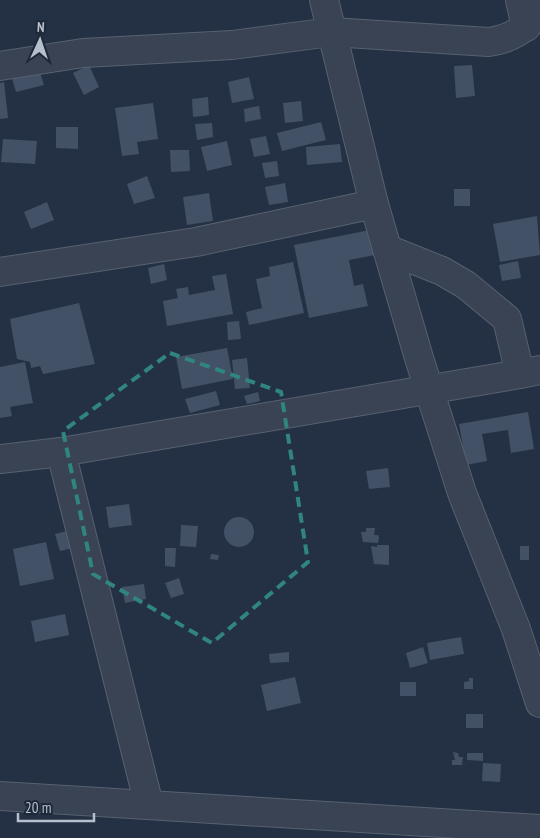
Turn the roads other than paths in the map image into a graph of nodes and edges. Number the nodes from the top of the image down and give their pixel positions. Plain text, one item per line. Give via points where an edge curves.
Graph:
1 (324, 0) edge
2 (520, 0) edge
3 (533, 19) edge
4 (331, 32) junction
5 (0, 66) edge
6 (374, 204) junction
7 (387, 249) junction
8 (0, 272) edge
9 (530, 372) edge
10 (429, 388) junction
11 (61, 452) junction
12 (0, 459) edge
13 (540, 703) edge
14 (0, 796) edge
15 (149, 805) junction
16 (540, 829) edge

1 - 4 street
2 - 3 street
3 - 4 street via 514,36 489,42
4 - 5 street via 232,45 83,53
4 - 6 street
6 - 7 street
6 - 8 street via 196,242
7 - 9 street via 442,271 466,285 507,319
7 - 10 street
9 - 10 street
10 - 11 street
10 - 13 street via 462,493 516,629
11 - 12 street
11 - 15 street
14 - 15 street
15 - 16 street

